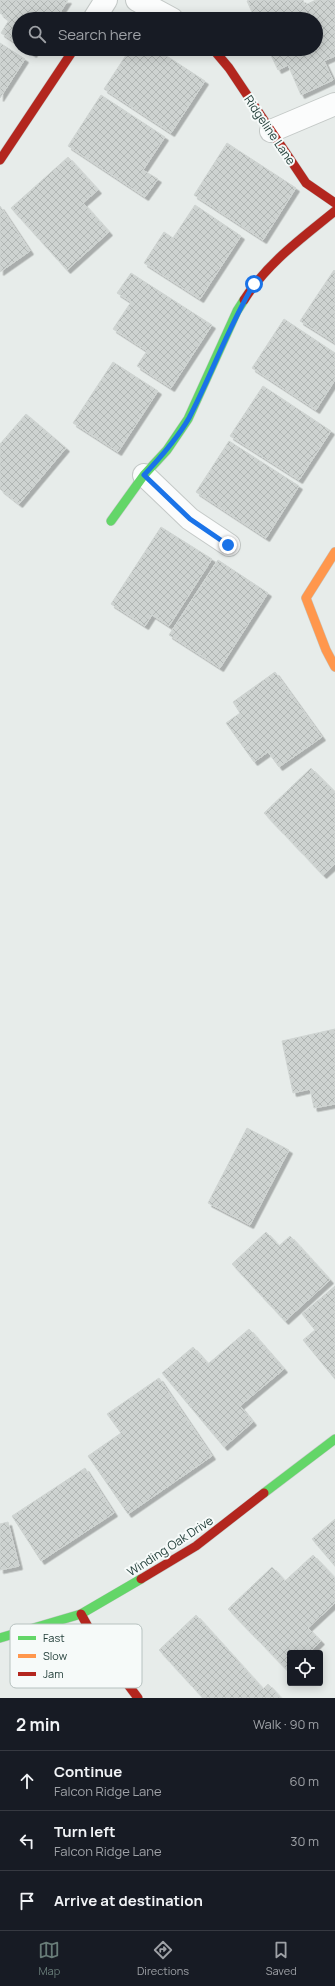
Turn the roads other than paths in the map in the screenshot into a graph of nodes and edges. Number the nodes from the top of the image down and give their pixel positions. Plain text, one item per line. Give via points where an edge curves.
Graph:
1 (106, 0) edge
2 (137, 0) edge
3 (98, 12) edge
4 (159, 12) edge
5 (69, 56) edge
6 (219, 56) edge
7 (335, 104) edge
8 (271, 131) junction
9 (0, 160) edge
10 (335, 202) edge
11 (335, 212) edge
12 (144, 475) junction
13 (111, 521) dead end
14 (228, 545) dead end
15 (335, 552) edge
16 (335, 667) edge
17 (335, 1439) edge
18 (81, 1614) junction
19 (47, 1624) edge
20 (86, 1624) edge
21 (10, 1635) edge
22 (0, 1638) edge
23 (130, 1688) edge
24 (138, 1698) edge

1 - 3 street
2 - 4 street
5 - 9 street
6 - 8 street, Ridgeline Lane
7 - 8 street
8 - 10 street, Ridgeline Lane via 306,183
11 - 12 street via 275,260 254,284 238,311 188,419 167,450
12 - 13 street
12 - 14 street via 190,519
15 - 16 street via 306,598
17 - 18 street, Winding Oak Drive via 196,1546
18 - 19 street, Winding Oak Drive
18 - 20 street
21 - 22 street, Winding Oak Drive
23 - 24 street

